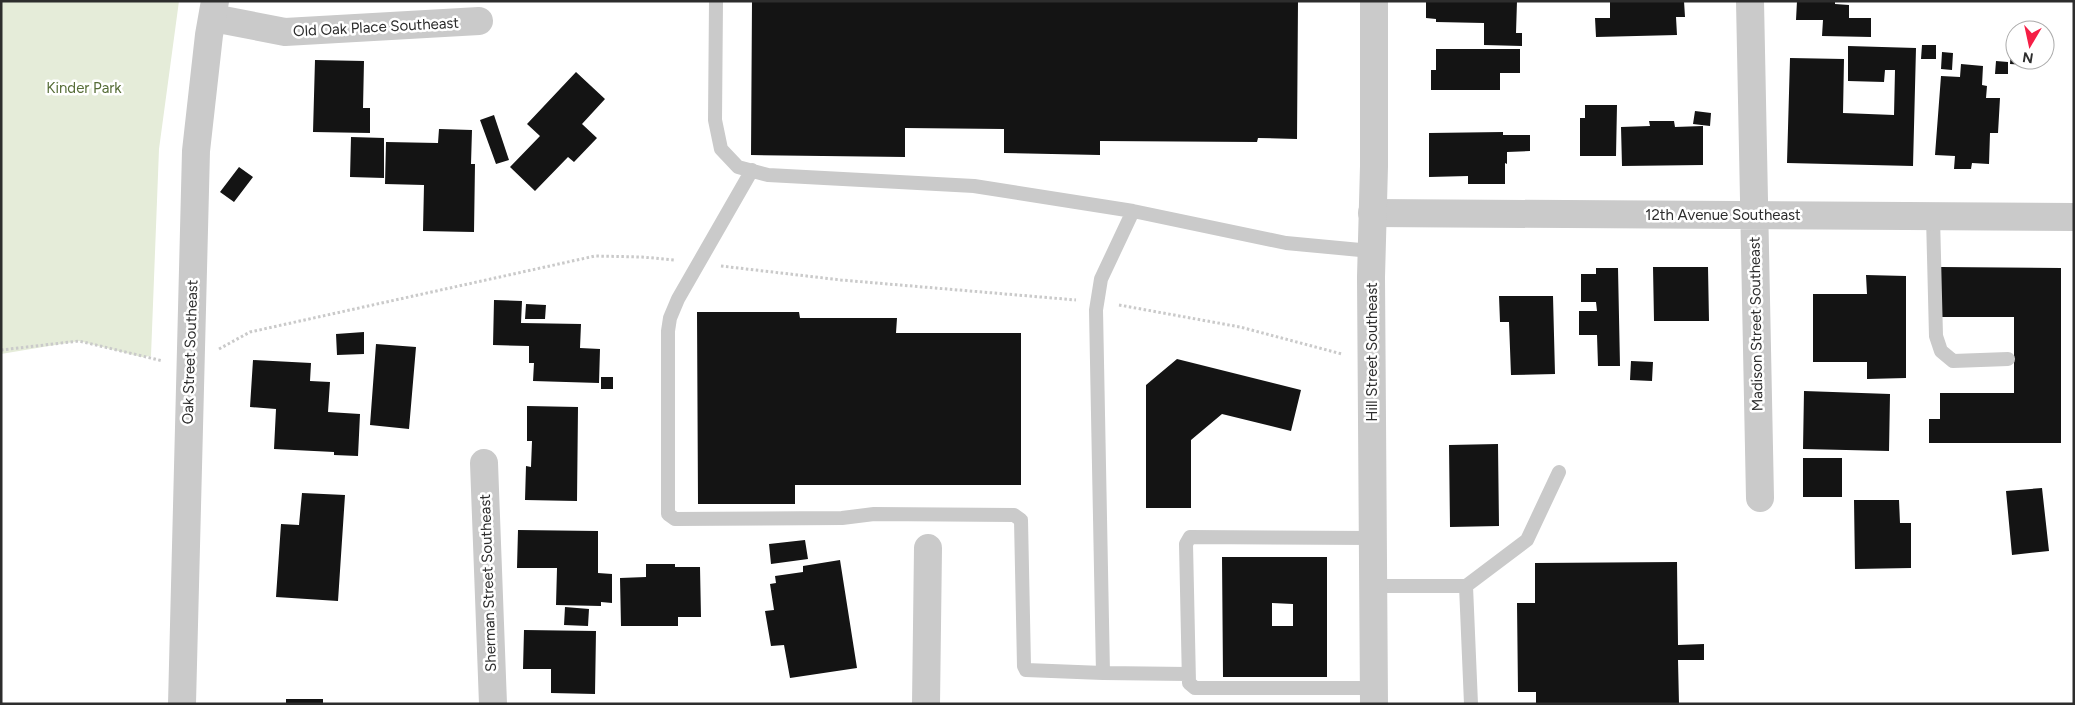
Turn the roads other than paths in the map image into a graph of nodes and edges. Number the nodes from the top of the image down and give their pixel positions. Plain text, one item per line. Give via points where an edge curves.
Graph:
1 (716, 1) edge
2 (1374, 1) edge
3 (1750, 1) edge
4 (214, 9) edge
5 (479, 21) dead end
6 (752, 170) junction
7 (1133, 211) junction
8 (1372, 213) junction
9 (1753, 216) junction
10 (1933, 217) junction
11 (2074, 217) edge
12 (1372, 251) junction
13 (2008, 359) dead end
14 (484, 463) dead end
15 (1559, 472) dead end
16 (1760, 498) dead end
17 (1373, 538) junction
18 (928, 548) dead end
19 (1374, 586) junction
20 (1466, 586) junction
21 (1103, 673) junction
22 (1188, 674) junction
23 (1374, 696) edge
24 (182, 704) edge
25 (493, 704) edge
26 (926, 704) edge
27 (1471, 704) edge

1 - 6 lane via 715,120 721,149 738,167
2 - 8 street, Hill Street Southeast
3 - 9 street, Madison Street Southeast
4 - 5 street, Old Oak Place Southeast via 285,32
4 - 24 street, Oak Street Southeast via 196,151
6 - 7 lane via 768,175 974,186
6 - 21 lane via 670,318 668,514 675,519 842,518 874,514 1014,515 1021,520 1026,670
7 - 12 lane via 1286,244
7 - 21 lane via 1101,279 1096,310
8 - 9 street, 12th Avenue Southeast
8 - 12 street, Hill Street Southeast
9 - 10 street, 12th Avenue Southeast
9 - 16 street, Madison Street Southeast
10 - 11 street, 12th Avenue Southeast
10 - 13 lane via 1936,336 1941,351 1953,361
12 - 17 street, Hill Street Southeast
14 - 25 street, Sherman Street Southeast
15 - 20 lane via 1527,540
17 - 19 street, Hill Street Southeast
17 - 22 lane via 1190,537 1186,544
18 - 26 street
19 - 20 lane
19 - 23 street, Hill Street Southeast
20 - 27 lane
21 - 22 lane
22 - 23 lane via 1189,683 1195,688

